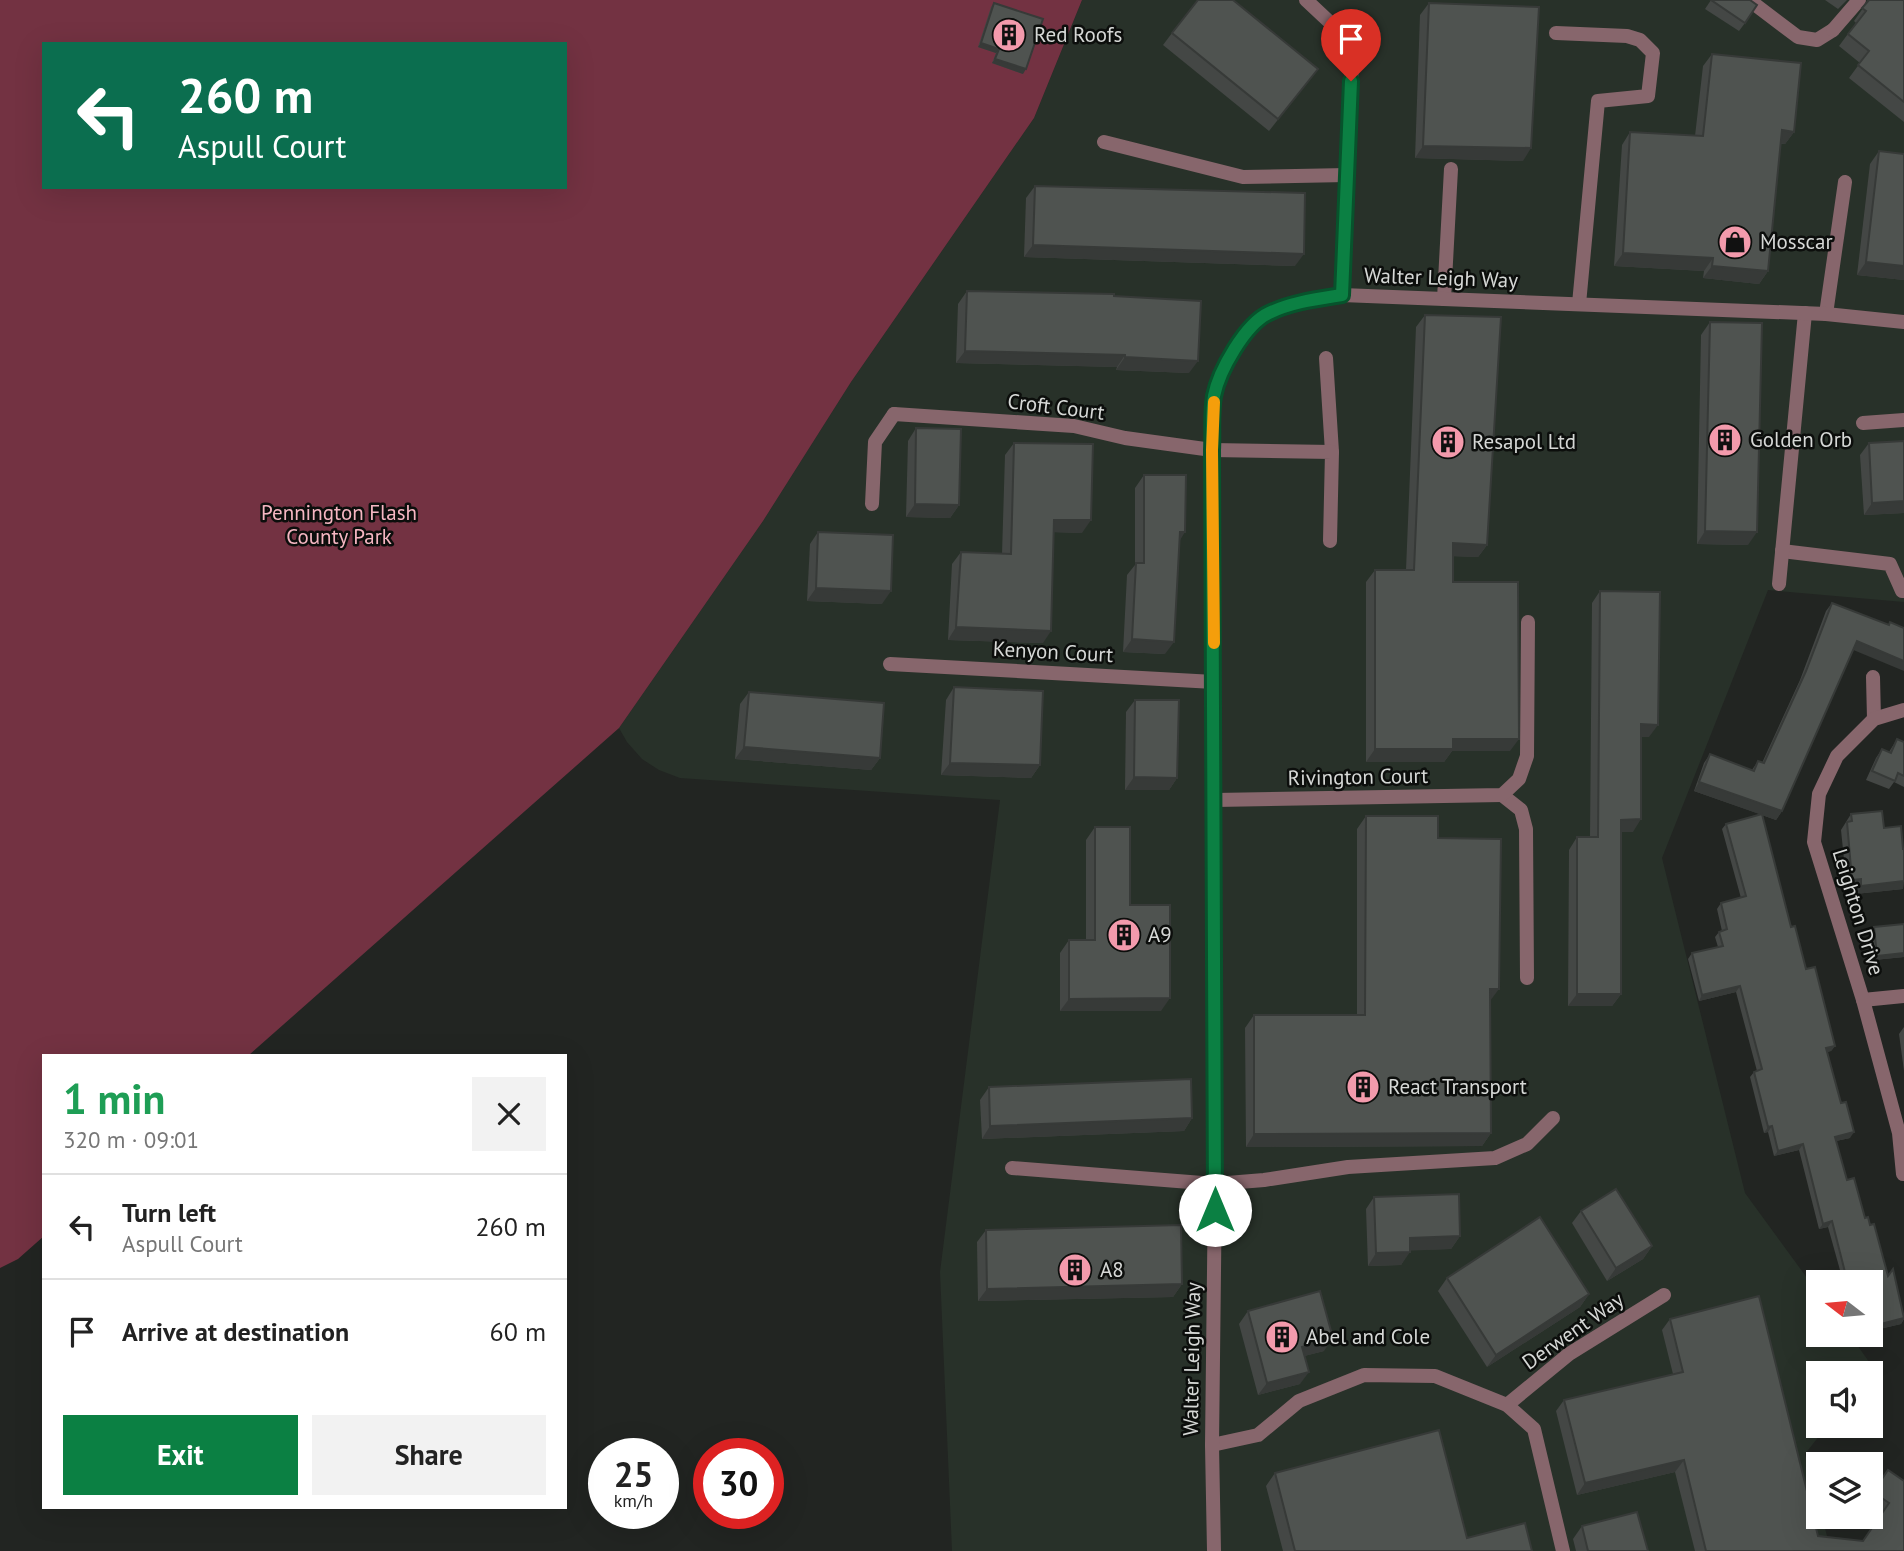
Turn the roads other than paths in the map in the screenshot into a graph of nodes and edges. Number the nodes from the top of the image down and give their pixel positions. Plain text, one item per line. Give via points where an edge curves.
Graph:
1 (1306, 0) edge
2 (1749, 0) edge
3 (1859, 0) edge
4 (1556, 33) dead end
5 (1104, 142) dead end
6 (1451, 169) dead end
7 (1347, 175) junction
8 (1845, 182) dead end
9 (1342, 295) junction
10 (1444, 299) junction
11 (1579, 304) junction
12 (1805, 313) junction
13 (1826, 314) junction
14 (1904, 322) edge
15 (1326, 358) dead end
16 (1904, 420) edge
17 (1863, 423) dead end
18 (1212, 450) junction
19 (1332, 452) junction
20 (873, 504) dead end
21 (1330, 541) dead end
22 (1782, 551) junction
23 (1779, 584) dead end
24 (1904, 591) edge
25 (1528, 622) dead end
26 (890, 664) dead end
27 (1873, 677) dead end
28 (1214, 682) junction
29 (1904, 710) edge
30 (1874, 719) junction
31 (1502, 795) junction
32 (1215, 800) junction
33 (1527, 978) dead end
34 (1904, 996) edge
35 (1863, 1000) junction
36 (1553, 1118) dead end
37 (1012, 1168) dead end
38 (1903, 1174) edge
39 (1215, 1184) junction
40 (1664, 1295) dead end
41 (1507, 1405) junction
42 (1212, 1446) junction
43 (1214, 1551) edge
44 (1563, 1551) edge

1 - 7 street via 1338,30 1352,58
2 - 3 street via 1798,37 1817,40 1833,30
4 - 11 street via 1627,36 1640,40 1653,53 1648,96 1598,100
5 - 7 street via 1242,177
6 - 10 street
7 - 9 street
8 - 13 street
9 - 10 street, Walter Leigh Way
9 - 18 street, Walter Leigh Way via 1266,314 1245,335 1227,361 1214,395
10 - 11 street, Walter Leigh Way
11 - 12 street, Walter Leigh Way
12 - 13 street, Walter Leigh Way
12 - 22 street
13 - 14 street, Walter Leigh Way
15 - 19 street
16 - 17 street
18 - 19 street, Croft Court
18 - 20 street, Croft Court via 1074,426 894,414 875,442
18 - 28 street, Walter Leigh Way
19 - 21 street
22 - 23 street
22 - 24 street via 1890,564
25 - 31 street via 1527,756 1519,779
26 - 28 street, Kenyon Court
27 - 30 street
28 - 32 street, Walter Leigh Way
29 - 30 street, Leighton Drive
30 - 35 street, Leighton Drive via 1837,756 1819,793 1814,842
31 - 32 street, Rivington Court
31 - 33 street via 1521,810 1527,829
32 - 39 street, Walter Leigh Way
34 - 35 street, Leighton Drive
35 - 38 street, Leighton Drive via 1899,1133
36 - 39 street via 1527,1144 1495,1157 1348,1167
37 - 39 street
39 - 42 street, Walter Leigh Way
40 - 41 street, Derwent Way via 1569,1354
41 - 42 street via 1434,1376 1364,1375 1299,1401 1258,1435
41 - 44 street via 1534,1429
42 - 43 street, Walter Leigh Way

